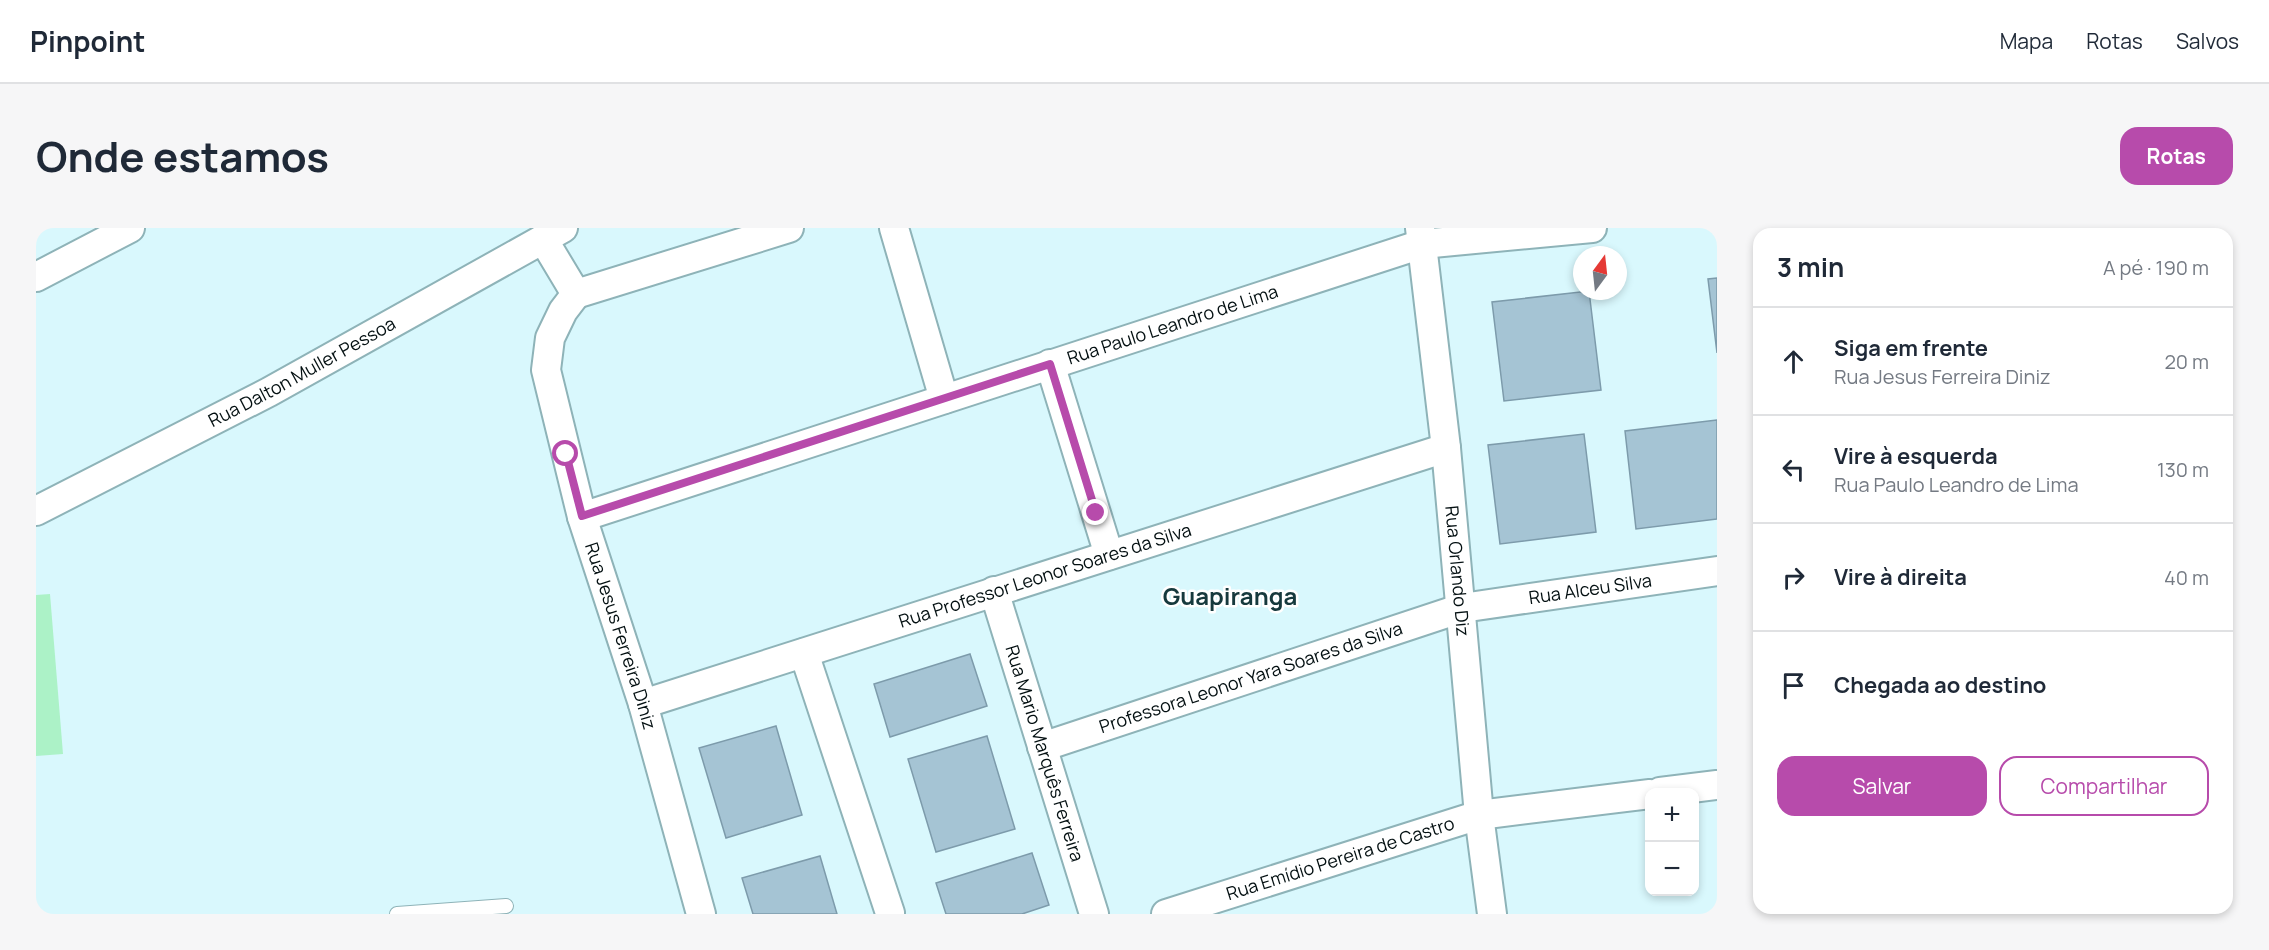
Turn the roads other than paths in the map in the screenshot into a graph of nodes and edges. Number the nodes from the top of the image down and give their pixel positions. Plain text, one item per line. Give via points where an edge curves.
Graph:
1 (130, 228) edge
2 (789, 228) edge
3 (894, 228) edge
4 (1592, 228) edge
5 (553, 234) edge
6 (1421, 236) edge
7 (36, 277) edge
8 (576, 294) junction
9 (1050, 364) junction
10 (944, 399) junction
11 (1446, 448) junction
12 (36, 511) edge
13 (582, 516) junction
14 (1109, 555) junction
15 (1717, 571) edge
16 (993, 591) junction
17 (1462, 608) junction
18 (804, 653) junction
19 (643, 704) junction
20 (1042, 747) junction
21 (1717, 785) edge
22 (1693, 788) edge
23 (1645, 795) edge
24 (1479, 815) junction
25 (506, 906) dead end
26 (890, 913) edge
27 (397, 914) edge
28 (701, 914) edge
29 (1094, 914) edge
30 (1166, 914) edge
31 (1492, 914) edge

1 - 7 street
2 - 8 street
3 - 10 street
4 - 6 street, Rua Paulo Leandro de Lima
5 - 8 street
5 - 12 street, Rua Dalton Muller Pessoa via 268,392
6 - 9 street, Rua Paulo Leandro de Lima
6 - 11 street, Rua Orlando Diz
8 - 13 street, Rua Jesus Ferreira Diniz via 562,311 550,338 546,370
9 - 10 street, Rua Paulo Leandro de Lima
9 - 14 street
10 - 13 street, Rua Paulo Leandro de Lima
11 - 14 street, Rua Professor Leonor Soares da Silva
11 - 17 street, Rua Orlando Diz
13 - 19 street, Rua Jesus Ferreira Diniz
14 - 16 street, Rua Professor Leonor Soares da Silva
15 - 17 street, Rua Alceu Silva
16 - 18 street, Rua Professor Leonor Soares da Silva
16 - 20 street, Rua Mario Marquês Ferreira
17 - 20 street, Professora Leonor Yara Soares da Silva
17 - 24 street, Rua Orlando Diz
18 - 19 street, Rua Professor Leonor Soares da Silva
18 - 26 street
19 - 28 street, Rua Jesus Ferreira Diniz
20 - 29 street, Rua Mario Marquês Ferreira
21 - 22 street
23 - 24 street, Rua Emídio Pereira de Castro
24 - 30 street, Rua Emídio Pereira de Castro
24 - 31 street, Rua Orlando Diz
25 - 27 lane

